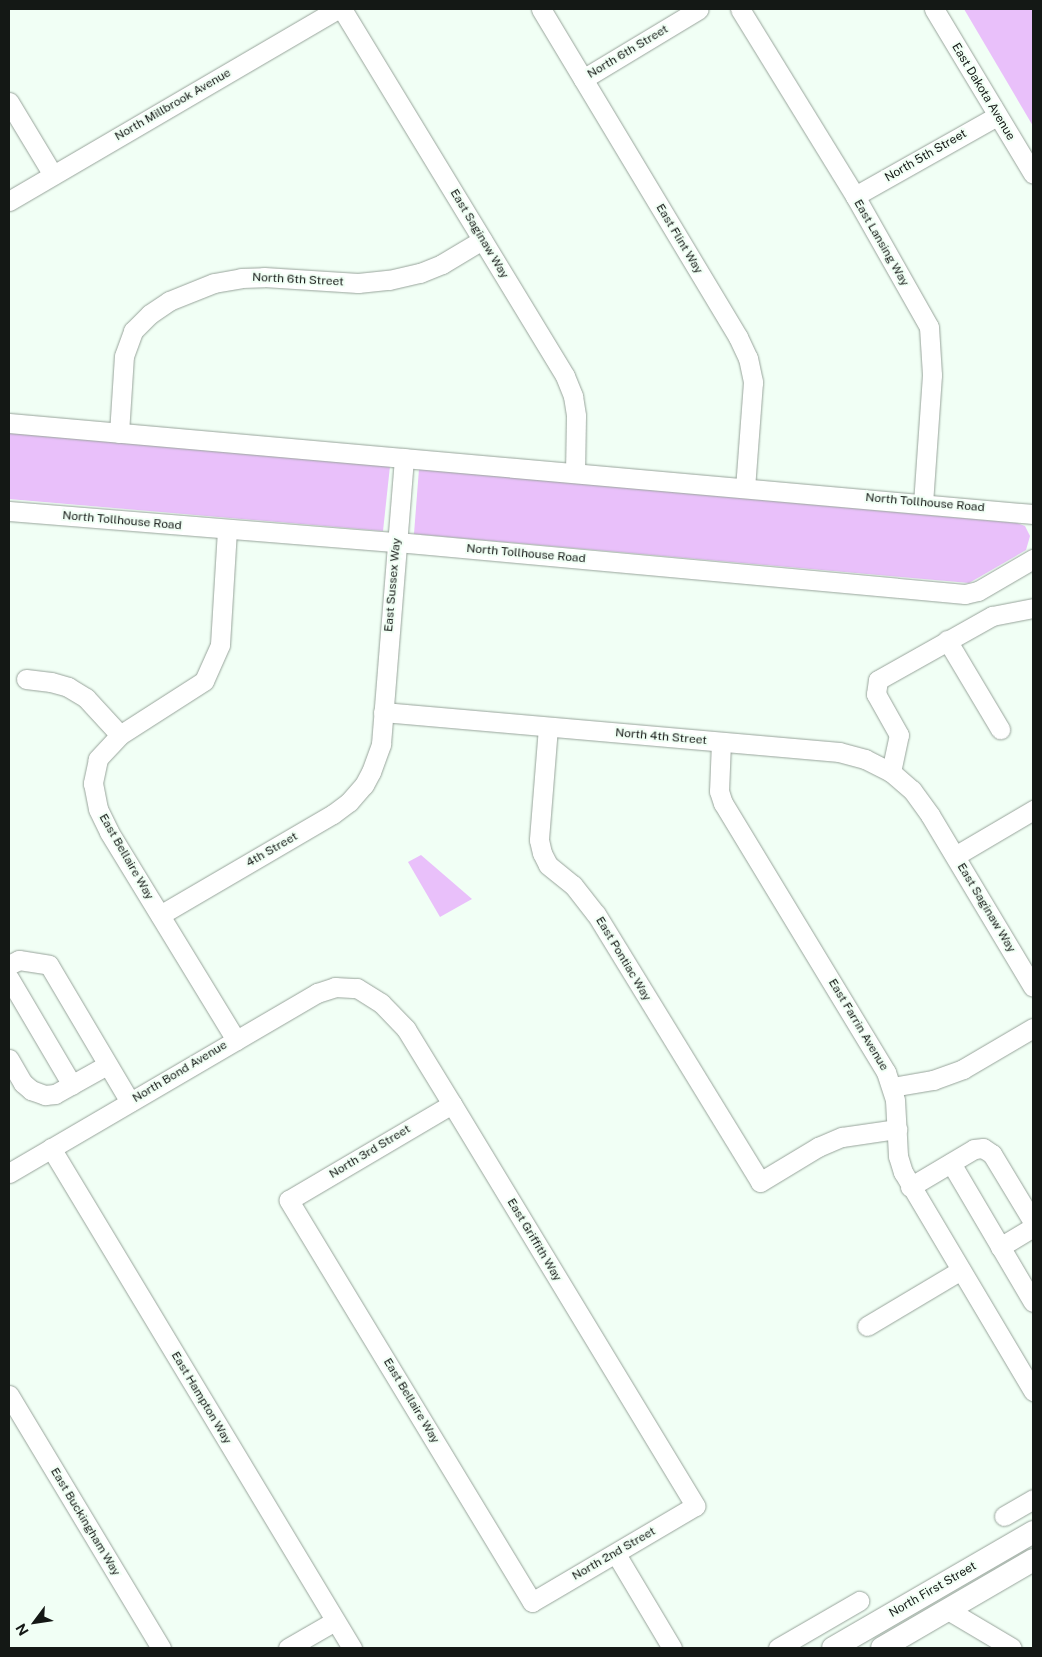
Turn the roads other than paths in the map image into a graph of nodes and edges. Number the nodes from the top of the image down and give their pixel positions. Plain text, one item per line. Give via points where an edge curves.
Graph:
1 (337, 9) edge
2 (342, 9) edge
3 (541, 9) edge
4 (700, 9) edge
5 (740, 9) edge
6 (934, 9) edge
7 (583, 79) junction
8 (9, 102) edge
9 (997, 116) junction
10 (1033, 174) edge
11 (53, 175) junction
12 (855, 196) junction
13 (9, 201) edge
14 (482, 240) junction
15 (9, 423) edge
16 (119, 433) junction
17 (404, 458) junction
18 (575, 472) junction
19 (745, 488) junction
20 (923, 503) junction
21 (9, 511) edge
22 (1033, 514) edge
23 (227, 530) junction
24 (397, 542) junction
25 (1033, 559) edge
26 (1033, 608) edge
27 (947, 640) junction
28 (26, 679) dead end
29 (383, 712) junction
30 (548, 726) junction
31 (1000, 729) dead end
32 (120, 735) junction
33 (721, 742) junction
34 (891, 772) junction
35 (1033, 810) edge
36 (955, 856) junction
37 (160, 915) junction
38 (9, 965) edge
39 (9, 978) edge
40 (1033, 987) edge
41 (357, 988) joint
42 (1033, 1028) edge
43 (236, 1040) junction
44 (9, 1059) edge
45 (107, 1065) junction
46 (72, 1085) junction
47 (892, 1087) junction
48 (130, 1102) junction
49 (452, 1104) junction
50 (897, 1129) junction
51 (51, 1148) junction
52 (951, 1163) junction
53 (9, 1173) edge
54 (910, 1187) junction
55 (289, 1200) joint
56 (1033, 1222) edge
57 (1033, 1227) edge
58 (1000, 1246) junction
59 (961, 1270) junction
60 (1033, 1302) edge
61 (867, 1326) dead end
62 (1033, 1391) edge
63 (9, 1395) edge
64 (1033, 1499) edge
65 (695, 1506) joint
66 (1004, 1516) dead end
67 (1033, 1532) edge
68 (616, 1554) junction
69 (1033, 1560) edge
70 (859, 1601) dead end
71 (532, 1602) joint
72 (948, 1610) junction
73 (335, 1620) junction
74 (161, 1648) edge
75 (288, 1648) edge
76 (352, 1648) edge
77 (672, 1648) edge
78 (778, 1648) edge
79 (833, 1648) edge
80 (882, 1648) edge
81 (1012, 1648) edge

1 - 11 street, North Millbrook Avenue
2 - 14 street, East Saginaw Way
3 - 7 street, East Flint Way
4 - 7 street, North 6th Street
5 - 12 street, East Lansing Way
6 - 9 street, East Dakota Avenue
7 - 19 street, East Flint Way via 748,358 753,382
8 - 11 street
9 - 10 street, East Dakota Avenue
9 - 12 street, North 5th Street
11 - 13 street, North Millbrook Avenue
12 - 20 street, East Lansing Way via 929,327 932,375
14 - 16 street, North 6th Street via 442,264 389,280 358,283 277,270 214,283 169,301 133,331 124,356
14 - 18 street, East Saginaw Way via 565,376 576,416
15 - 16 street, North Tollhouse Road
16 - 17 street, North Tollhouse Road
17 - 18 street, North Tollhouse Road
17 - 24 street, East Sussex Way
18 - 19 street, North Tollhouse Road
19 - 20 street, North Tollhouse Road
20 - 22 street, North Tollhouse Road
21 - 23 street, North Tollhouse Road
23 - 24 street, North Tollhouse Road
23 - 32 street, East Bellaire Way via 220,645 204,681
24 - 25 street, North Tollhouse Road via 965,594 978,592
24 - 29 street, East Sussex Way
26 - 27 street via 992,616
27 - 31 street
27 - 34 street via 878,680 876,694 900,735
28 - 32 street via 68,687 86,698
29 - 30 street, North 4th Street
29 - 37 street, 4th Street via 381,744 372,772 350,802
30 - 33 street, North 4th Street
30 - 50 street, East Pontiac Way via 539,840 542,853 548,865 573,885 596,914 760,1182 818,1147 842,1137
32 - 37 street, East Bellaire Way via 98,759 93,783 98,809
33 - 34 street, North 4th Street via 839,752 865,759
33 - 47 street, East Farrin Avenue via 719,791 723,803 886,1072
34 - 36 street, North 4th Street via 912,790
35 - 36 street
36 - 40 street, East Saginaw Way
37 - 43 street, East Bellaire Way
38 - 45 street via 19,960 49,965
39 - 46 street
41 - 43 street, North Bond Avenue via 335,987 316,993
41 - 49 street, East Griffith Way via 381,1003 406,1030
42 - 47 street via 963,1069 934,1080
43 - 48 street, North Bond Avenue
44 - 46 street via 31,1090 45,1095 55,1094
45 - 46 street
45 - 48 street
47 - 50 street, East Farrin Avenue
48 - 51 street, North Bond Avenue
49 - 55 street, North 3rd Street
49 - 65 street, East Griffith Way
50 - 54 street, East Farrin Avenue via 898,1156
51 - 53 street, North Bond Avenue
51 - 73 street, East Hampton Way
52 - 54 street
52 - 56 street via 974,1149 983,1148 992,1154
52 - 58 street
54 - 59 street, East Farrin Avenue
55 - 71 street, East Bellaire Way
57 - 58 street
58 - 60 street
59 - 61 street
59 - 62 street, East Farrin Avenue
63 - 74 street, East Buckingham Way
64 - 66 street
65 - 68 street, North 2nd Street
67 - 79 main road, North First Street
68 - 71 street, North 2nd Street
68 - 77 street
69 - 72 main road, North First Street
70 - 78 street
72 - 80 main road, North First Street
72 - 81 street
73 - 75 street
73 - 76 street, East Hampton Way

